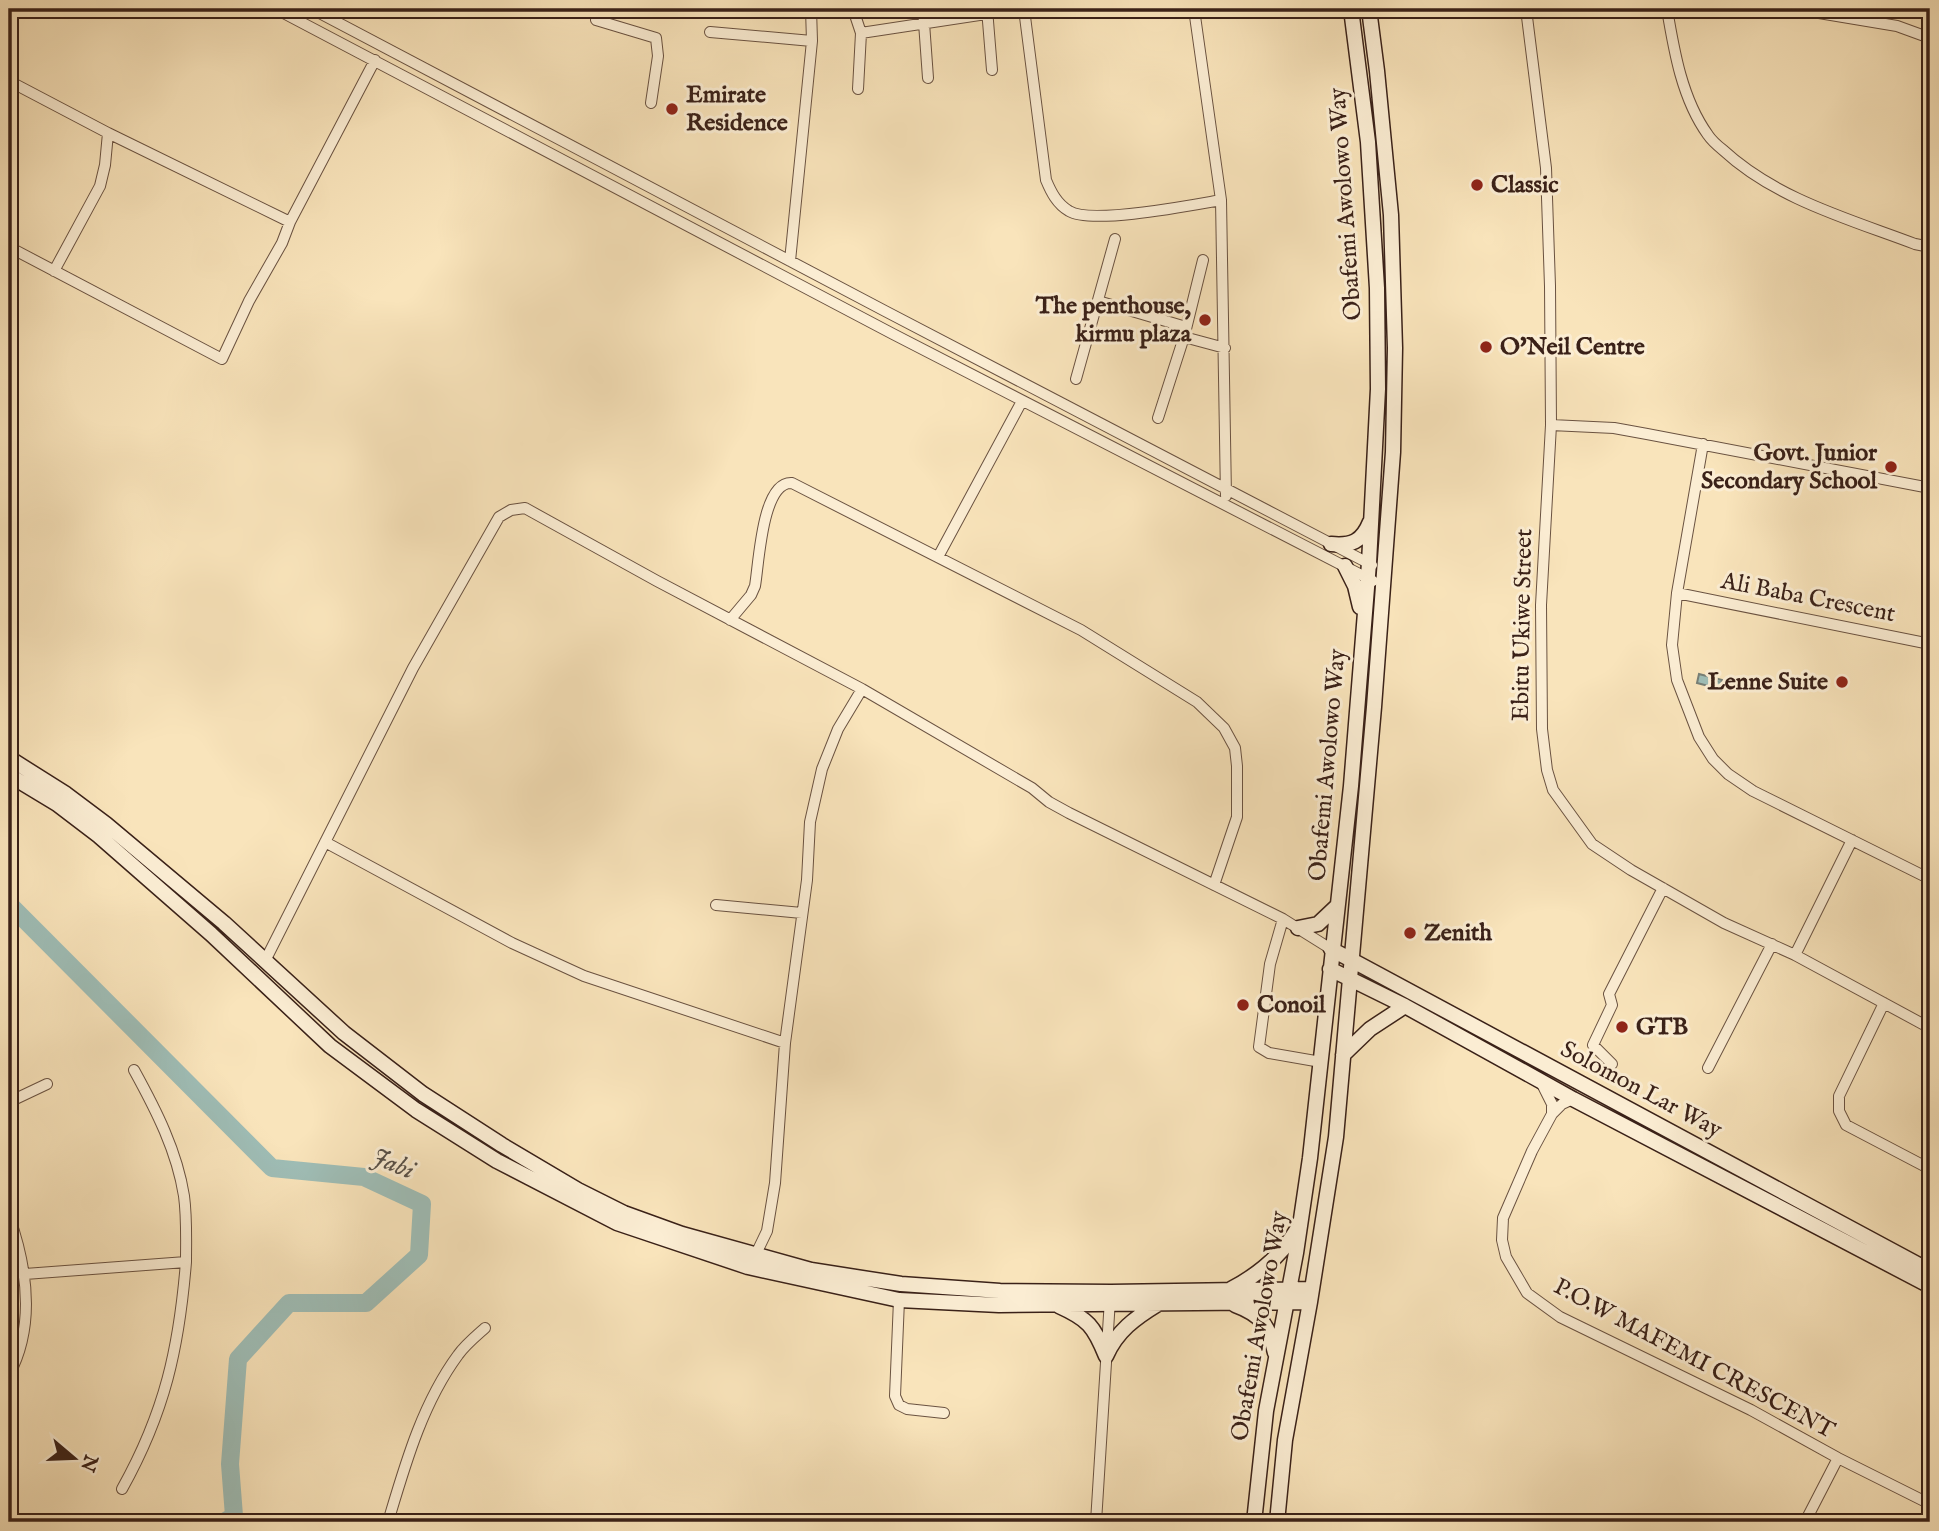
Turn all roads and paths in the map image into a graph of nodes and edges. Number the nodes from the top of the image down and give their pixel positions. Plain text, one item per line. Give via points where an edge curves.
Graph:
1 (276, 9) edge
2 (603, 9) edge
3 (811, 9) edge
4 (853, 9) edge
5 (923, 9) edge
6 (1021, 9) edge
7 (1194, 9) edge
8 (1351, 9) edge
9 (1369, 9) edge
10 (1526, 9) edge
11 (1667, 9) edge
12 (1795, 9) edge
13 (314, 10) edge
14 (988, 11) edge
15 (924, 23) junction
16 (309, 25) junction
17 (710, 32) dead end
18 (861, 33) junction
19 (1930, 38) edge
20 (813, 41) junction
21 (375, 60) junction
22 (992, 70) dead end
23 (928, 78) dead end
24 (9, 81) edge
25 (858, 89) dead end
26 (652, 103) dead end
27 (108, 133) junction
28 (1222, 200) junction
29 (290, 222) junction
30 (1115, 239) dead end
31 (9, 247) edge
32 (1930, 247) edge
33 (1203, 260) dead end
34 (790, 261) junction
35 (54, 271) junction
36 (1098, 301) junction
37 (1185, 332) junction
38 (1225, 348) junction
39 (1076, 379) dead end
40 (1021, 401) junction
41 (1158, 418) dead end
42 (1551, 425) junction
43 (1703, 444) junction
44 (1930, 488) edge
45 (1226, 490) junction
46 (1226, 503) junction
47 (1371, 518) junction
48 (1331, 544) junction
49 (938, 558) junction
50 (1345, 566) junction
51 (1368, 570) junction
52 (1384, 578) junction
53 (1677, 593) junction
54 (730, 620) junction
55 (1363, 636) junction
56 (1930, 644) edge
57 (862, 689) junction
58 (9, 758) edge
59 (9, 775) edge
60 (1852, 840) junction
61 (325, 842) junction
62 (1930, 879) edge
63 (1214, 886) junction
64 (1663, 888) junction
65 (716, 905) dead end
66 (1337, 906) junction
67 (802, 913) junction
68 (1283, 919) junction
69 (1298, 928) junction
70 (1772, 944) junction
71 (1331, 949) junction
72 (1795, 955) junction
73 (1351, 958) junction
74 (265, 961) junction
75 (1330, 969) junction
76 (1350, 977) junction
77 (1884, 1003) junction
78 (1405, 1006) junction
79 (1930, 1028) edge
80 (785, 1043) junction
81 (1343, 1055) junction
82 (1321, 1062) junction
83 (1612, 1064) dead end
84 (1708, 1068) dead end
85 (134, 1070) dead end
86 (1541, 1081) junction
87 (47, 1084) dead end
88 (1573, 1099) junction
89 (9, 1102) edge
90 (1552, 1114) junction
91 (1930, 1169) edge
92 (592, 1204) junction
93 (9, 1216) edge
94 (1301, 1224) junction
95 (756, 1254) junction
96 (186, 1262) junction
97 (1930, 1271) edge
98 (25, 1274) junction
99 (1930, 1286) edge
100 (1288, 1295) junction
101 (1311, 1295) junction
102 (1227, 1296) junction
103 (1111, 1298) junction
104 (899, 1300) junction
105 (1160, 1303) junction
106 (1054, 1304) junction
107 (485, 1328) dead end
108 (1106, 1356) junction
109 (1276, 1357) junction
110 (9, 1375) edge
111 (944, 1413) dead end
112 (1838, 1458) junction
113 (122, 1489) dead end
114 (1930, 1504) edge
115 (388, 1522) edge
116 (1096, 1522) edge
117 (1254, 1522) edge
118 (1277, 1522) edge
119 (1805, 1522) edge

1 - 16 street
2 - 26 street via 596,20 656,38
3 - 20 street
4 - 18 street
5 - 15 street
6 - 14 street
6 - 28 street via 1046,180 1069,211 1088,217
7 - 28 street
8 - 47 main road, Obafemi Awolowo Way via 1370,163 1377,288 1378,389
9 - 52 main road, Obafemi Awolowo Way via 1386,157 1394,289 1395,400
10 - 42 street, Ebitu Ukiwe Street via 1546,168
11 - 32 street via 1688,96 1708,136 1745,170 1796,198
12 - 19 street via 1898,26
13 - 16 street
13 - 34 street
14 - 15 street
14 - 22 street
15 - 18 street
15 - 23 street
16 - 21 street
17 - 20 street
18 - 25 street
20 - 34 street
21 - 29 street
21 - 40 street
24 - 27 street
27 - 29 street
27 - 35 street via 100,186
28 - 38 street
29 - 35 street via 222,359
30 - 36 street
31 - 35 street
33 - 37 street
34 - 45 street
36 - 37 street
36 - 39 street
37 - 38 street
37 - 41 street
38 - 45 street
40 - 46 street
40 - 49 street
42 - 43 street via 1614,428
42 - 64 street, Ebitu Ukiwe Street via 1541,605 1542,729 1547,770 1553,790 1591,844
43 - 44 street
43 - 53 street
45 - 46 street
45 - 48 street
46 - 50 street
47 - 48 main road via 1356,542
47 - 51 main road, Obafemi Awolowo Way
48 - 51 street
49 - 54 street via 786,482 773,494 767,511 755,586
49 - 63 street via 1081,630 1197,702 1224,728 1235,748 1237,817
50 - 51 street
50 - 55 main road via 1355,586
51 - 52 street
51 - 55 main road, Obafemi Awolowo Way
52 - 73 main road, Obafemi Awolowo Way
53 - 56 street, Ali Baba Crescent
53 - 60 street via 1672,645 1677,680 1699,737 1713,759 1754,791
54 - 57 street
54 - 61 street via 525,508 504,513 413,668
55 - 66 main road, Obafemi Awolowo Way
57 - 63 street via 1049,802
57 - 67 street via 838,729 822,769 810,822
58 - 74 main road via 106,824
59 - 92 main road via 99,836 330,1046 416,1110 497,1161
60 - 62 street
60 - 72 street
61 - 74 street
61 - 80 street via 512,943 584,976
63 - 68 street
64 - 70 street, Ebitu Ukiwe Street
64 - 83 street via 1609,994 1612,1004 1593,1045
65 - 67 street
66 - 69 main road via 1318,924
66 - 71 main road, Obafemi Awolowo Way
67 - 80 street
68 - 69 street
68 - 82 street via 1270,964 1259,1047 1269,1054
69 - 71 street
70 - 72 street, Ebitu Ukiwe Street
70 - 84 street
71 - 73 main road, Solomon Lar Way
71 - 75 main road, Obafemi Awolowo Way
72 - 77 street, Ebitu Ukiwe Street
73 - 76 main road, Obafemi Awolowo Way
73 - 97 main road, Solomon Lar Way
74 - 92 main road via 344,1033 423,1094
75 - 76 main road, Solomon Lar Way
75 - 82 main road, Obafemi Awolowo Way
76 - 78 main road, Solomon Lar Way
76 - 81 main road, Obafemi Awolowo Way
77 - 79 street, Ebitu Ukiwe Street
77 - 91 street via 1839,1096 1839,1111 1846,1125
78 - 81 main road via 1370,1029
78 - 86 main road, Solomon Lar Way
80 - 95 street via 775,1183 767,1231
81 - 101 main road, Obafemi Awolowo Way via 1330,1180
82 - 94 main road, Obafemi Awolowo Way
85 - 96 street via 176,1160 184,1199
86 - 88 main road, Solomon Lar Way
86 - 90 street
87 - 89 street
88 - 90 street, P.O.W MAFEMI CRESCENT
88 - 99 main road, Solomon Lar Way
90 - 112 street, P.O.W MAFEMI CRESCENT via 1503,1218 1506,1257 1527,1293 1560,1317
92 - 95 main road
92 - 104 main road via 617,1223 748,1268
93 - 98 street
94 - 100 main road, Obafemi Awolowo Way
94 - 102 main road via 1275,1259
95 - 103 main road via 811,1270 901,1284
96 - 98 street
96 - 113 street via 173,1366 159,1412
98 - 110 street via 24,1332
100 - 101 main road
100 - 102 main road
100 - 109 main road, Obafemi Awolowo Way
101 - 118 main road, Obafemi Awolowo Way via 1285,1440
102 - 103 main road
102 - 105 main road
102 - 109 main road via 1264,1322
103 - 105 main road
103 - 106 main road
103 - 108 street
104 - 106 main road
104 - 111 street via 895,1396 907,1409
105 - 108 main road via 1123,1328
106 - 108 main road via 1084,1319 1096,1331
107 - 115 street via 459,1353 436,1390 408,1454
108 - 116 street
109 - 117 main road, Obafemi Awolowo Way
112 - 114 street, P.O.W MAFEMI CRESCENT
112 - 119 street

